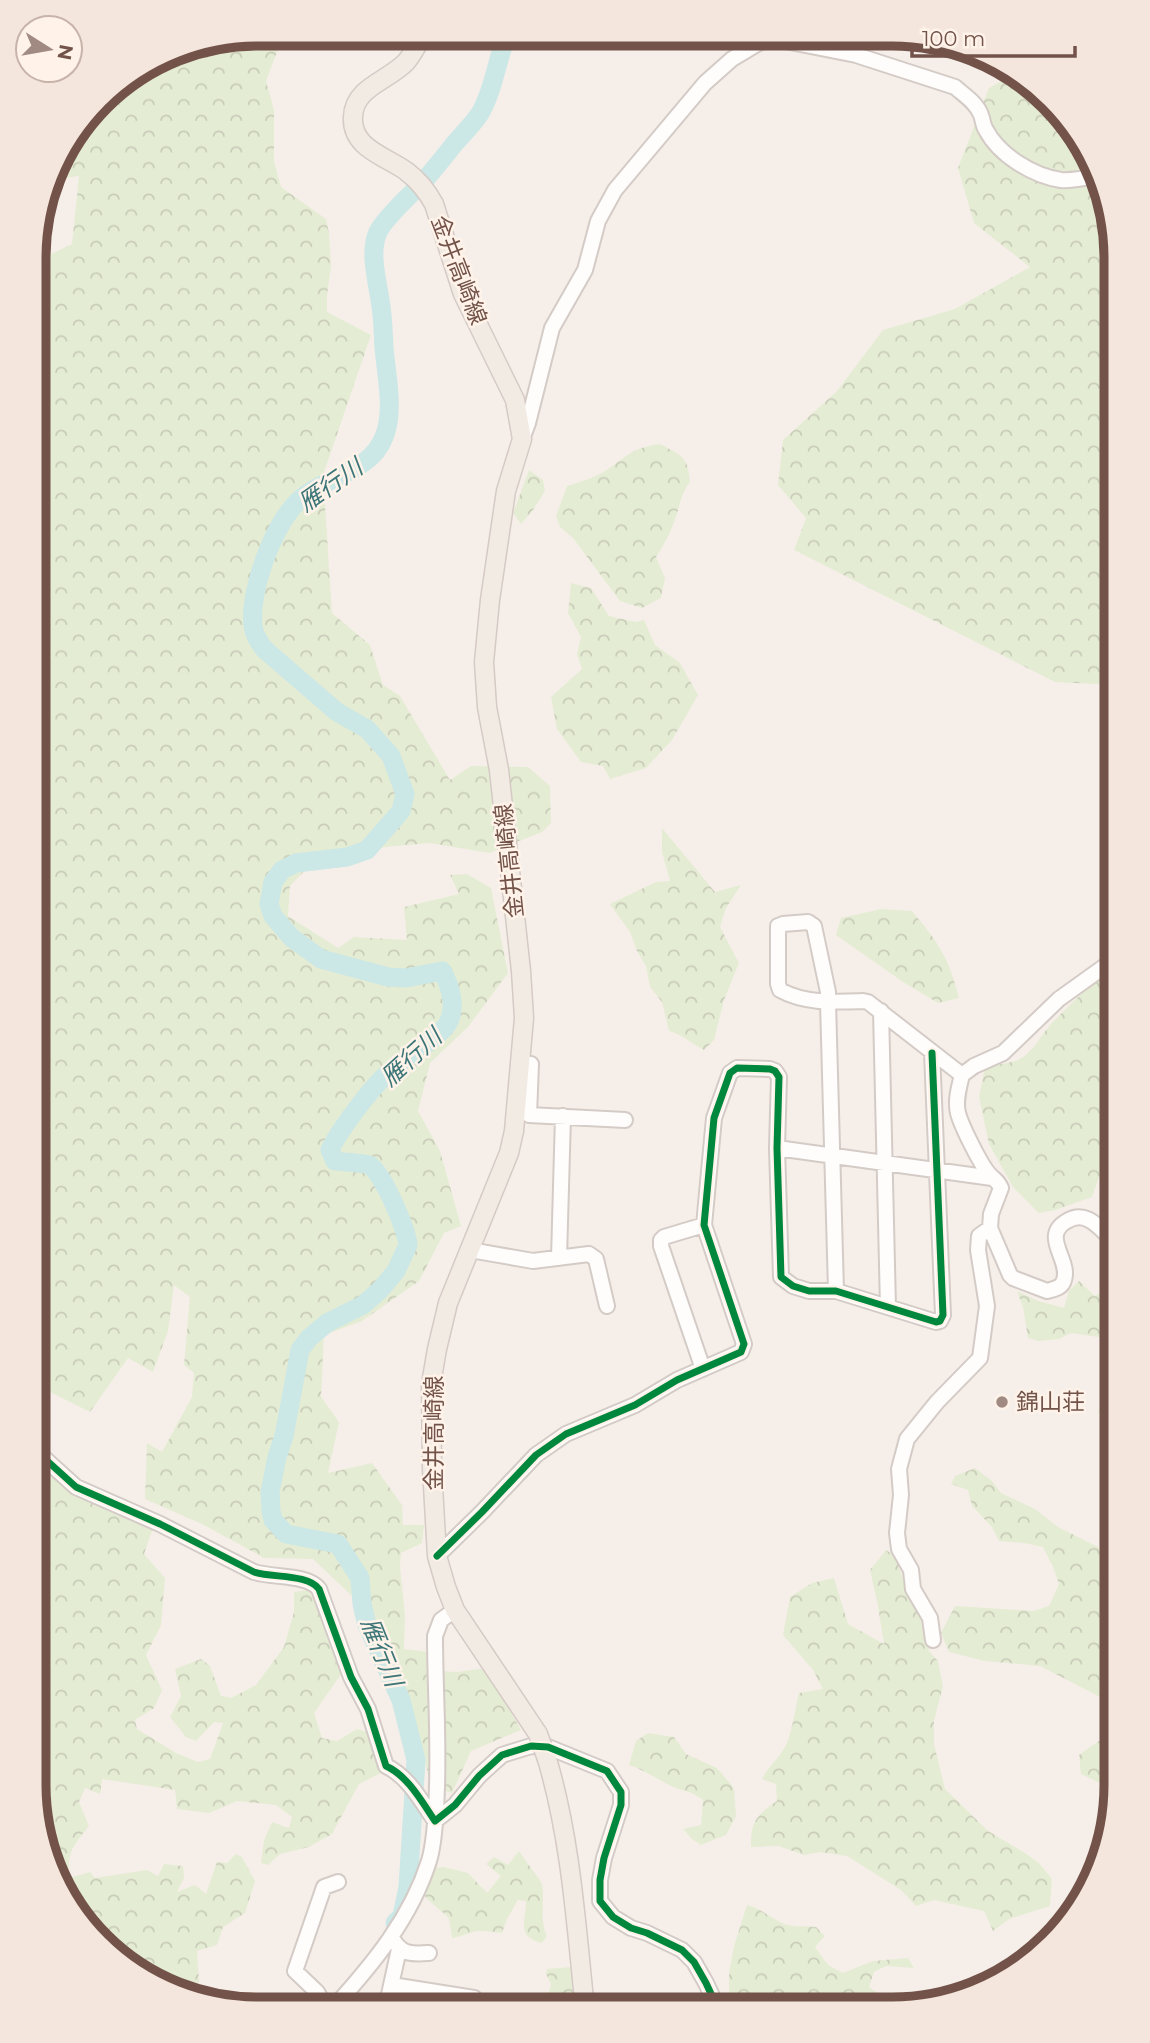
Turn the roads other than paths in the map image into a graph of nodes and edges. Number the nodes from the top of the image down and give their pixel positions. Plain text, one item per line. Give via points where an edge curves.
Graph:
1 (755, 45) edge
2 (810, 45) edge
3 (416, 46) edge
4 (1088, 177) edge
5 (522, 439) junction
6 (1104, 967) edge
7 (828, 1002) junction
8 (881, 1012) junction
9 (932, 1053) junction
10 (521, 1063) junction
11 (962, 1075) junction
12 (563, 1116) junction
13 (625, 1120) dead end
14 (777, 1148) junction
15 (832, 1156) junction
16 (886, 1163) junction
17 (937, 1170) junction
18 (992, 1178) junction
19 (704, 1225) junction
20 (990, 1228) junction
21 (1104, 1232) edge
22 (470, 1250) junction
23 (559, 1258) junction
24 (836, 1291) junction
25 (607, 1306) dead end
26 (888, 1307) junction
27 (702, 1368) junction
28 (45, 1459) edge
29 (437, 1556) junction
30 (455, 1610) junction
31 (933, 1640) dead end
32 (435, 1822) junction
33 (338, 1882) dead end
34 (395, 1943) junction
35 (429, 1953) dead end
36 (392, 1985) junction
37 (319, 1997) edge
38 (333, 1997) edge
39 (389, 1997) edge
40 (468, 1997) edge
41 (583, 1997) edge
42 (712, 1997) edge

1 - 5 street via 705,83 615,190 598,221 585,270 552,328
2 - 4 street via 856,55 955,88 980,111 985,130 1019,164 1063,180
3 - 5 main road, 金井高崎線 via 407,61 355,102 353,130 367,147 427,191 463,294 515,400
5 - 10 main road, 金井高崎線 via 506,491 484,662 521,971
6 - 11 street via 1059,999 1003,1053
7 - 7 street via 780,990 780,924 808,922 814,926
7 - 8 street via 863,1001
7 - 15 street
8 - 9 street
8 - 16 street
9 - 11 street
9 - 17 street
10 - 12 street via 531,1064 529,1115
10 - 22 main road, 金井高崎線 via 509,1153
11 - 18 street via 958,1112
12 - 13 street
12 - 23 street
14 - 15 street
14 - 19 street via 778,1073 737,1068 730,1073 714,1118
14 - 24 street via 780,1277 809,1291
15 - 16 street
15 - 24 street
16 - 17 street
16 - 26 street
17 - 18 street
17 - 26 street via 943,1315 936,1322
18 - 20 street via 1001,1188
19 - 27 street via 744,1344 741,1352
19 - 27 street via 661,1240
20 - 21 street via 1013,1279 1047,1291 1065,1280 1056,1241 1058,1228 1083,1217
20 - 31 street via 979,1236 987,1306 980,1358 907,1439 899,1469 899,1549 911,1570 913,1590 930,1618
22 - 23 street via 533,1261
22 - 29 main road, 金井高崎線 via 448,1303 431,1384
23 - 25 street via 593,1255
24 - 26 street
27 - 29 street via 635,1405 566,1434 536,1455
28 - 32 street via 76,1487 254,1572 314,1582 368,1709 386,1766 396,1770
29 - 30 main road, 金井高崎線
30 - 32 street via 441,1620 435,1636
30 - 41 main road, 金井高崎線, bridge via 538,1734 547,1759 571,1866
32 - 34 street via 430,1859
32 - 42 street via 502,1755 531,1746 548,1746 607,1771 621,1792 621,1805 604,1857 600,1901 613,1917 631,1928 682,1950 694,1962
33 - 37 street via 324,1887 295,1971
34 - 35 street via 409,1954
34 - 36 street
34 - 38 street
36 - 39 street
36 - 40 street

